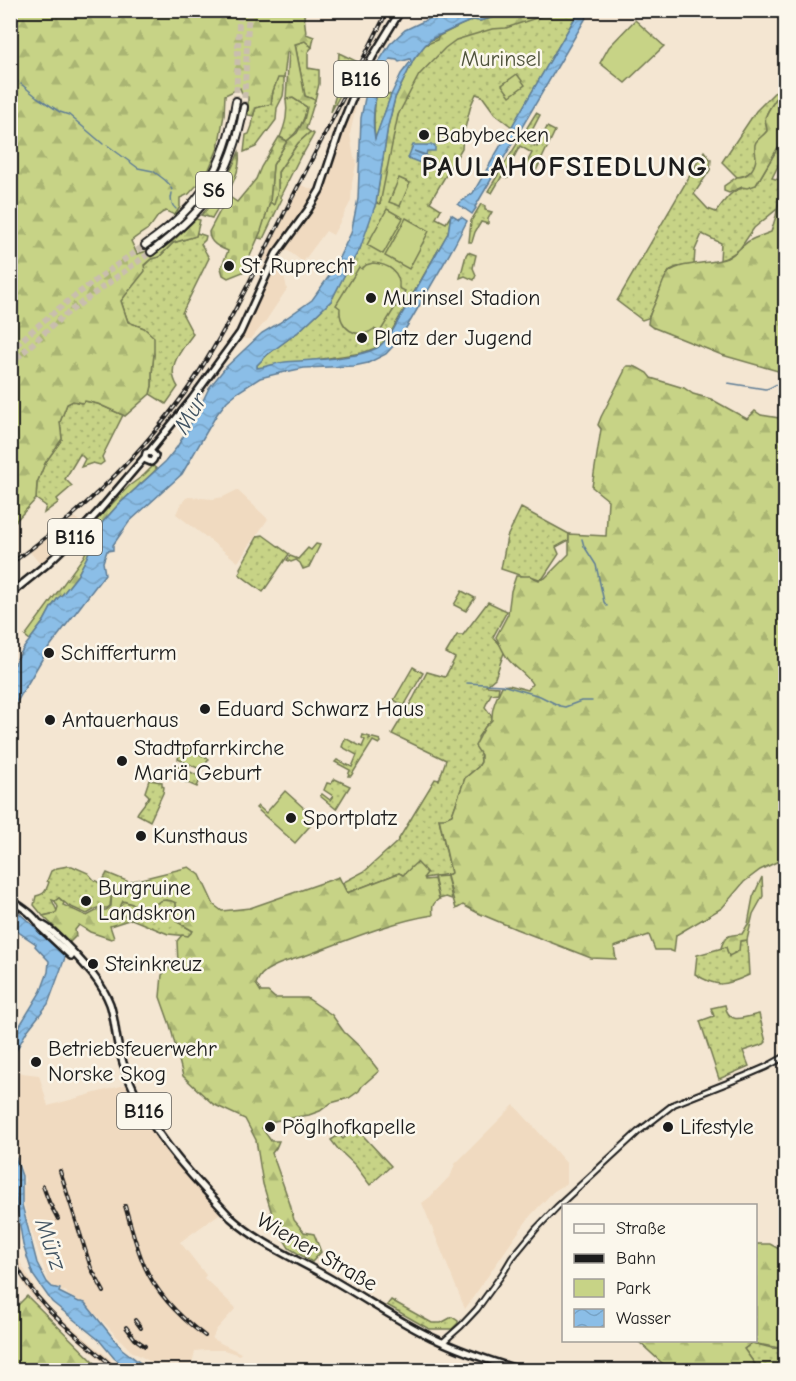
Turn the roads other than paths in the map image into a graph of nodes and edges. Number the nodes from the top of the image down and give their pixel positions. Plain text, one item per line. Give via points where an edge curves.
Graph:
1 (401, 10) edge
2 (236, 101) tunnel mouth
3 (244, 106) tunnel mouth
4 (145, 245) tunnel mouth
5 (151, 252) tunnel mouth
6 (152, 452) junction
7 (146, 459) junction
8 (10, 594) edge
9 (10, 899) edge
10 (786, 1056) edge
11 (442, 1342) junction
12 (520, 1371) edge

1 - 6 main road, B116 via 355,92 320,190 276,254 240,333
2 - 4 highway, S6 via 227,143 207,184 183,214
3 - 5 highway, S6 via 236,145 212,194
6 - 7 main road via 145,454
6 - 7 main road via 153,460
7 - 8 main road, B116 via 71,541
9 - 11 main road, Wiener Straße / B116 via 56,935 97,980 114,1019 128,1075 150,1120 177,1158 231,1218 277,1250
10 - 11 main road via 661,1112 536,1229 477,1309
11 - 12 main road, Wiener Straße / B116

